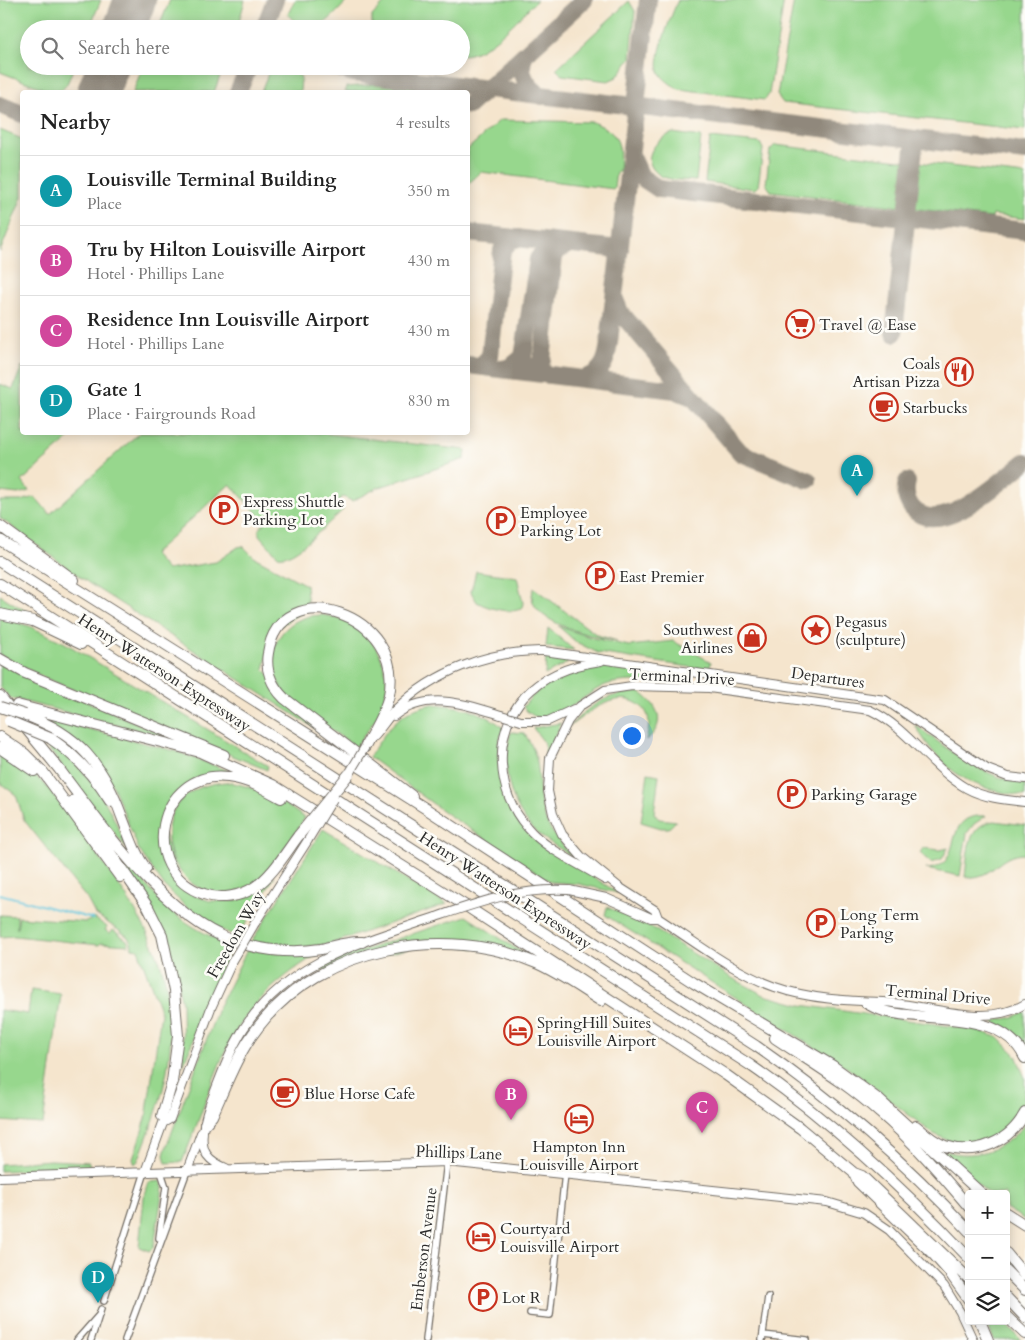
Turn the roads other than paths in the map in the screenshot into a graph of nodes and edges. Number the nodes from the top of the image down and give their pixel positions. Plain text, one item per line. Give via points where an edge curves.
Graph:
1 (0, 526) edge
2 (0, 540) edge
3 (0, 562) edge
4 (0, 584) edge
5 (0, 614) edge
6 (0, 659) edge
7 (606, 660) junction
8 (215, 676) junction
9 (0, 696) edge
10 (0, 700) edge
11 (584, 703) junction
12 (0, 707) edge
13 (4, 719) edge
14 (220, 725) junction
15 (383, 726) junction
16 (0, 737) edge
17 (365, 747) junction
18 (0, 748) edge
19 (42, 751) junction
20 (349, 774) joint
21 (1025, 779) edge
22 (62, 799) junction
23 (297, 801) junction
24 (1025, 802) edge
25 (428, 810) junction
26 (319, 814) junction
27 (124, 825) junction
28 (304, 838) junction
29 (155, 885) junction
30 (619, 887) junction
31 (658, 918) junction
32 (362, 942) junction
33 (162, 946) junction
34 (694, 983) junction
35 (866, 1003) junction
36 (1025, 1004) edge
37 (620, 1008) junction
38 (1025, 1058) edge
39 (878, 1100) junction
40 (1025, 1113) edge
41 (163, 1120) junction
42 (205, 1124) junction
43 (447, 1162) junction
44 (228, 1169) junction
45 (187, 1171) junction
46 (145, 1172) junction
47 (161, 1172) junction
48 (566, 1173) junction
49 (854, 1173) junction
50 (0, 1177) edge
51 (978, 1190) edge
52 (965, 1202) edge
53 (1010, 1216) edge
54 (1025, 1225) edge
55 (965, 1227) edge
56 (158, 1248) junction
57 (965, 1254) edge
58 (1010, 1258) edge
59 (965, 1275) edge
60 (1010, 1275) edge
61 (1025, 1276) edge
62 (1025, 1290) edge
63 (965, 1294) edge
64 (768, 1297) dead end
65 (104, 1301) dead end
66 (1010, 1301) edge
67 (530, 1313) dead end
68 (1025, 1317) edge
69 (1010, 1320) edge
70 (982, 1325) edge
71 (1025, 1334) edge
72 (763, 1337) edge
73 (78, 1340) edge
74 (91, 1340) edge
75 (125, 1340) edge
76 (426, 1340) edge
77 (807, 1340) edge
78 (973, 1340) edge
79 (988, 1340) edge

1 - 8 highway via 90,592 208,667
2 - 8 highway
3 - 55 highway, Henry Watterson Expressway via 756,1046 812,1086 876,1139
4 - 14 highway, Henry Watterson Expressway
5 - 14 highway via 33,621 71,638 203,722
6 - 23 highway via 32,676 238,760
7 - 15 main road, Departures via 535,651 480,660 433,680 398,707
7 - 21 main road, Departures via 885,700 987,769
7 - 30 main road via 564,670 525,696 512,715 504,738 501,763 511,802 532,833
8 - 25 highway
9 - 19 highway
10 - 23 highway via 200,752 253,775
11 - 15 main road, bridge via 548,722 522,721 451,702 429,700 400,712
11 - 24 main road, Terminal Drive via 605,690 622,686 709,688 870,710 890,722 966,788 991,797
11 - 30 main road, Terminal Drive via 568,720 554,747 548,775 550,803 569,844
12 - 27 highway, bridge via 68,736 92,758 110,786
13 - 27 highway, bridge via 50,738 72,754 99,782
14 - 57 highway, Henry Watterson Expressway via 780,1085 891,1177
15 - 17 main road
16 - 22 highway via 36,764 58,789
17 - 20 main road, bridge
17 - 25 highway via 389,695 390,672 381,644 366,627 344,614 319,610 293,616 279,628 269,646 268,669 276,688 284,698
18 - 22 highway via 26,764
19 - 29 highway via 149,882
19 - 33 highway via 148,907 162,935
20 - 28 highway, bridge
22 - 33 highway via 130,890
23 - 26 highway
25 - 34 highway
26 - 28 highway via 236,778 218,777 196,782 178,796 170,807 162,831 166,857 178,878 199,892 222,897 238,895 261,883
26 - 37 highway
27 - 29 highway via 131,845
28 - 41 main road, Freedom Way, bridge via 232,962 211,1008 170,1119
29 - 32 highway via 199,923 245,945 307,950
30 - 31 main road, Terminal Drive via 655,910
31 - 32 main road, Terminal Drive, bridge via 651,918 606,898 569,890 545,890 507,894
31 - 35 main road, Terminal Drive via 747,975 775,987
32 - 42 main road, Terminal Drive via 300,972 257,1011 227,1059 206,1113
33 - 41 highway via 174,991 178,1036
34 - 39 highway via 813,1054
34 - 52 highway via 702,992 831,1074 869,1103 925,1155
35 - 36 main road, Terminal Drive via 884,1002 980,1014 1008,1011
35 - 38 highway via 883,1011 988,1026 1008,1036
37 - 42 highway via 606,1004 536,963 492,949 435,943 378,952 347,962 315,978 269,1014 242,1050 212,1116
37 - 49 highway via 766,1102
39 - 40 highway via 892,1107 933,1140 965,1149 977,1149 1000,1140 1017,1126
39 - 51 highway
41 - 46 main road, Freedom Way
42 - 44 main road via 203,1145 207,1155
42 - 45 main road
43 - 44 main road, Phillips Lane
43 - 48 main road, Phillips Lane
43 - 76 street, Emberson Avenue
44 - 45 main road, Phillips Lane
45 - 47 main road, Phillips Lane
45 - 56 street
46 - 47 main road, Phillips Lane
46 - 50 main road, Phillips Lane
46 - 65 street
47 - 56 street via 166,1187
48 - 67 street via 550,1315
48 - 78 main road, Phillips Lane via 827,1202 856,1209 889,1230 933,1274 960,1312
49 - 59 highway via 862,1176
49 - 63 highway via 858,1182 950,1273
53 - 54 highway
56 - 75 street
58 - 61 highway
60 - 62 highway
64 - 72 street
66 - 68 highway
69 - 71 highway
70 - 79 highway
72 - 77 street
73 - 74 street via 100,1312

